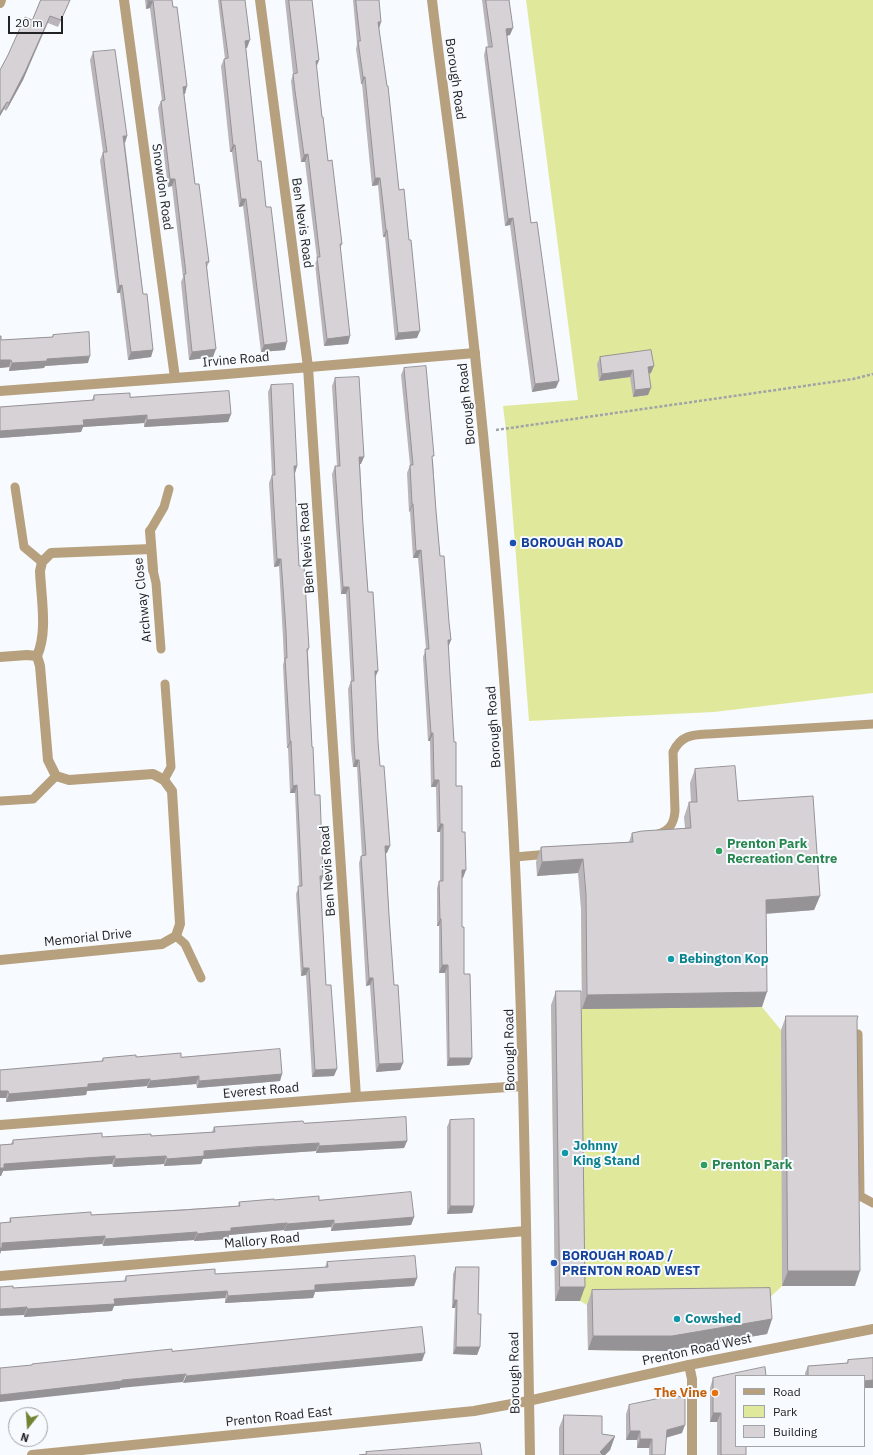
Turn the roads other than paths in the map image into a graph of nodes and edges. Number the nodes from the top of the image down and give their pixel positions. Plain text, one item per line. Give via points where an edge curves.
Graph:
1 (1, 0) edge
2 (124, 0) edge
3 (260, 0) edge
4 (432, 0) edge
5 (0, 3) edge
6 (475, 353) junction
7 (308, 367) junction
8 (175, 378) junction
9 (0, 391) edge
10 (15, 487) dead end
11 (169, 489) dead end
12 (150, 531) joint
13 (151, 549) junction
14 (42, 562) junction
15 (153, 570) joint
16 (161, 649) dead end
17 (37, 656) junction
18 (0, 657) edge
19 (165, 684) dead end
20 (873, 724) edge
21 (56, 776) junction
22 (164, 780) junction
23 (0, 801) edge
24 (646, 837) edge
25 (561, 852) edge
26 (515, 857) junction
27 (176, 936) junction
28 (0, 960) edge
29 (201, 978) dead end
30 (858, 1034) edge
31 (523, 1086) junction
32 (356, 1097) junction
33 (0, 1125) edge
34 (873, 1203) edge
35 (526, 1231) junction
36 (0, 1276) edge
37 (873, 1329) edge
38 (689, 1365) junction
39 (528, 1401) junction
40 (32, 1455) edge
41 (530, 1455) edge
42 (692, 1455) edge

1 - 5 street
2 - 8 street, Snowdon Road
3 - 7 street, Ben Nevis Road
4 - 6 street, Borough Road
6 - 7 street, Irvine Road
6 - 26 street, Borough Road via 502,644
7 - 8 street, Irvine Road
7 - 32 street, Ben Nevis Road
8 - 9 street, Irvine Road
10 - 14 lane via 24,547
11 - 12 lane, Archway Close via 164,507
12 - 13 street, Archway Close
13 - 14 street, Archway Close via 51,553
13 - 15 street, Archway Close
14 - 17 street via 40,571 43,633
15 - 16 lane, Archway Close
17 - 18 street
17 - 21 street via 48,760
19 - 22 lane via 171,767
20 - 24 lane via 695,735 685,738 677,743 673,752 674,821 669,829
21 - 22 street via 69,780 153,774
21 - 23 lane via 33,800
22 - 27 street via 172,791 180,924
25 - 26 lane
26 - 31 street, Borough Road
27 - 28 street, Memorial Drive via 162,944
27 - 29 lane via 186,944
30 - 34 lane via 860,1196
31 - 32 street, Everest Road
31 - 35 street, Borough Road
32 - 33 street, Everest Road
35 - 36 street, Mallory Road
35 - 39 street, Borough Road
37 - 38 street, Prenton Road West
38 - 39 street, Prenton Road West
38 - 42 street via 692,1379
39 - 40 street, Prenton Road East via 474,1411
39 - 41 street, Borough Road

